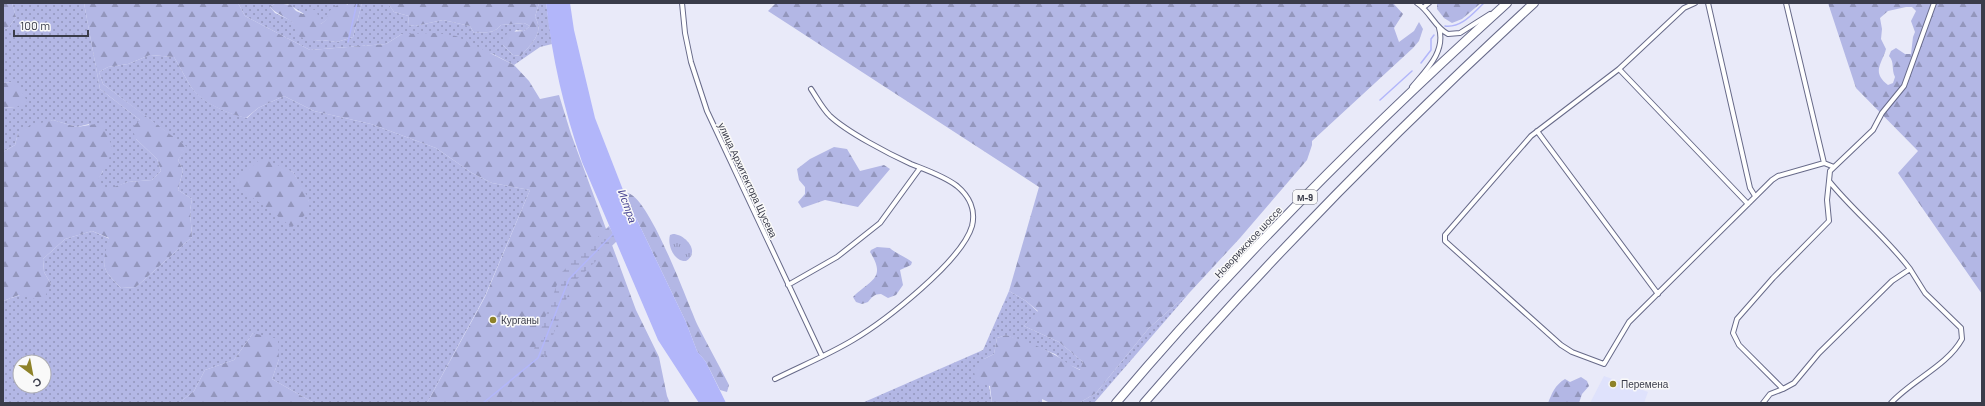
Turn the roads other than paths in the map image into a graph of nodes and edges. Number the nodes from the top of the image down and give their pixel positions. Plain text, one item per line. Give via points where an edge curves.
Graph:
1 (682, 3) edge
2 (1418, 3) edge
3 (1429, 3) edge
4 (1506, 3) edge
5 (1534, 3) edge
6 (1695, 3) edge
7 (1708, 3) edge
8 (1786, 3) edge
9 (1934, 3) edge
10 (1424, 7) junction
11 (1438, 25) junction
12 (1619, 69) junction
13 (811, 89) dead end
14 (1398, 104) junction
15 (1537, 131) junction
16 (1824, 163) junction
17 (1834, 167) junction
18 (920, 168) junction
19 (1829, 181) junction
20 (1755, 196) junction
21 (1748, 204) junction
22 (1910, 269) junction
23 (788, 285) junction
24 (1658, 294) junction
25 (822, 356) junction
26 (775, 379) dead end
27 (1783, 389) junction
28 (1116, 403) edge
29 (1144, 403) edge
30 (1763, 403) edge
31 (1891, 403) edge

1 - 23 street, улица Архитектора Щусева via 691,62 707,111
2 - 10 street
3 - 10 street
4 - 11 street via 1460,33 1448,34
4 - 14 highway, Новорижское шоссе / М-9
5 - 29 highway, М-9 via 1417,113 1317,213
6 - 12 street via 1684,8
7 - 20 street via 1750,188
8 - 16 street
9 - 17 street via 1904,86 1882,113 1873,130
10 - 11 street
11 - 14 street via 1441,43 1436,57
12 - 15 street
12 - 21 street
13 - 18 street via 827,112 844,127
14 - 28 highway, Новорижское шоссе / М-9 via 1232,273
15 - 24 street
15 - 24 street via 1445,235 1445,241 1561,345 1604,364 1629,322
16 - 17 street
16 - 20 street via 1778,176
17 - 19 street via 1830,171
18 - 23 street via 897,202 874,228 837,257
18 - 25 street via 964,192 974,217 968,236 943,267 897,310 863,334
19 - 22 street
19 - 27 street via 1829,220 1737,319 1733,333 1739,345
20 - 21 street
21 - 24 street
22 - 27 street via 1892,281 1819,353 1794,383
22 - 31 street via 1925,293 1961,328 1962,339 1944,358
23 - 25 street, улица Архитектора Щусева
25 - 26 street
27 - 30 street via 1770,394

